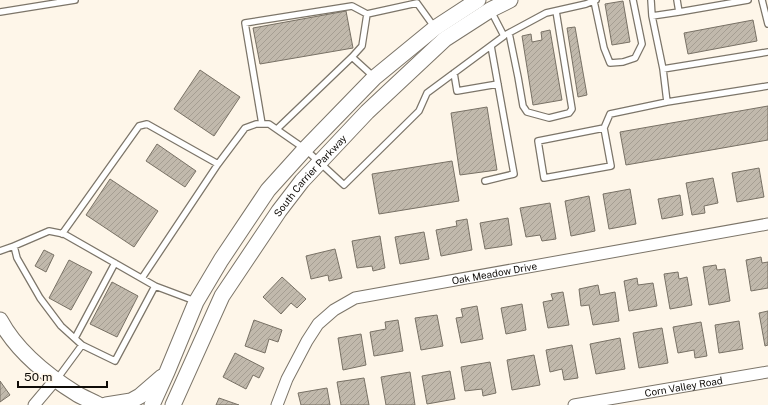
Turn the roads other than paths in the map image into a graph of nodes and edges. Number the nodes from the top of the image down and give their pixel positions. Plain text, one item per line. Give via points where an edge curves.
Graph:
1 (75, 0) edge
2 (478, 0) edge
3 (510, 0) edge
4 (595, 0) edge
5 (633, 0) edge
6 (651, 0) edge
7 (677, 0) edge
8 (748, 0) edge
9 (762, 0) edge
10 (487, 5) edge
11 (556, 11) junction
12 (0, 12) edge
13 (680, 12) junction
14 (367, 14) junction
15 (652, 16) junction
16 (768, 24) edge
17 (435, 28) junction
18 (506, 35) junction
19 (491, 46) junction
20 (768, 52) edge
21 (352, 57) junction
22 (663, 69) junction
23 (454, 73) junction
24 (374, 78) junction
25 (498, 84) junction
26 (768, 86) edge
27 (667, 102) junction
28 (262, 124) junction
29 (604, 128) junction
30 (277, 129) junction
31 (306, 149) junction
32 (319, 162) junction
33 (218, 164) junction
34 (485, 181) dead end
35 (768, 224) edge
36 (62, 234) junction
37 (14, 246) junction
38 (0, 251) edge
39 (115, 263) junction
40 (142, 278) junction
41 (155, 286) junction
42 (196, 302) junction
43 (0, 320) edge
44 (75, 338) junction
45 (82, 345) junction
46 (167, 372) junction
47 (768, 372) edge
48 (56, 379) junction
49 (34, 405) edge
50 (99, 405) edge
51 (106, 405) edge
52 (152, 405) edge
53 (173, 405) edge
54 (277, 405) edge
55 (574, 405) edge

1 - 12 lane
2 - 17 main road, South Carrier Parkway
3 - 10 main road, South Carrier Parkway
4 - 5 lane via 604,48 610,63 635,58 642,44
4 - 11 lane
6 - 15 lane
7 - 13 lane
8 - 13 lane
9 - 16 lane
10 - 18 lane
10 - 32 main road, South Carrier Parkway via 445,39 367,112
11 - 18 lane via 546,13
11 - 18 lane via 572,109 569,113 549,118 527,112 523,106
13 - 15 lane
14 - 17 lane via 417,3
14 - 21 lane via 362,46
14 - 28 lane via 352,6 245,23
15 - 22 lane
17 - 24 main road, South Carrier Parkway
18 - 19 lane
19 - 23 lane
19 - 25 lane
20 - 22 lane
21 - 24 lane
21 - 30 lane
22 - 27 lane
23 - 25 lane via 457,91
23 - 32 lane via 428,94 419,111 344,185
24 - 31 main road, South Carrier Parkway
25 - 34 lane via 514,174
26 - 27 lane
27 - 29 lane via 610,114
28 - 30 lane via 269,124
28 - 33 lane via 245,128
29 - 29 lane via 538,141 544,178 612,166
30 - 31 lane
31 - 32 lane
31 - 42 main road, South Carrier Parkway via 268,190
32 - 53 main road, South Carrier Parkway via 279,211 222,296
33 - 36 lane via 147,124 139,126
33 - 40 lane
35 - 54 street, Oak Meadow Drive via 355,298 334,310 318,324 287,379
36 - 37 lane via 49,231
36 - 39 lane
37 - 38 lane
37 - 44 lane via 17,258 40,298 61,326
39 - 40 lane
39 - 44 lane
40 - 41 lane
41 - 42 lane
41 - 45 lane via 116,361
42 - 46 main road, South Carrier Parkway
43 - 48 main road via 27,356
44 - 45 lane
45 - 48 lane
46 - 51 main road via 137,398
46 - 52 main road, South Carrier Parkway
47 - 55 street, Corn Valley Road
48 - 49 street
48 - 50 main road

